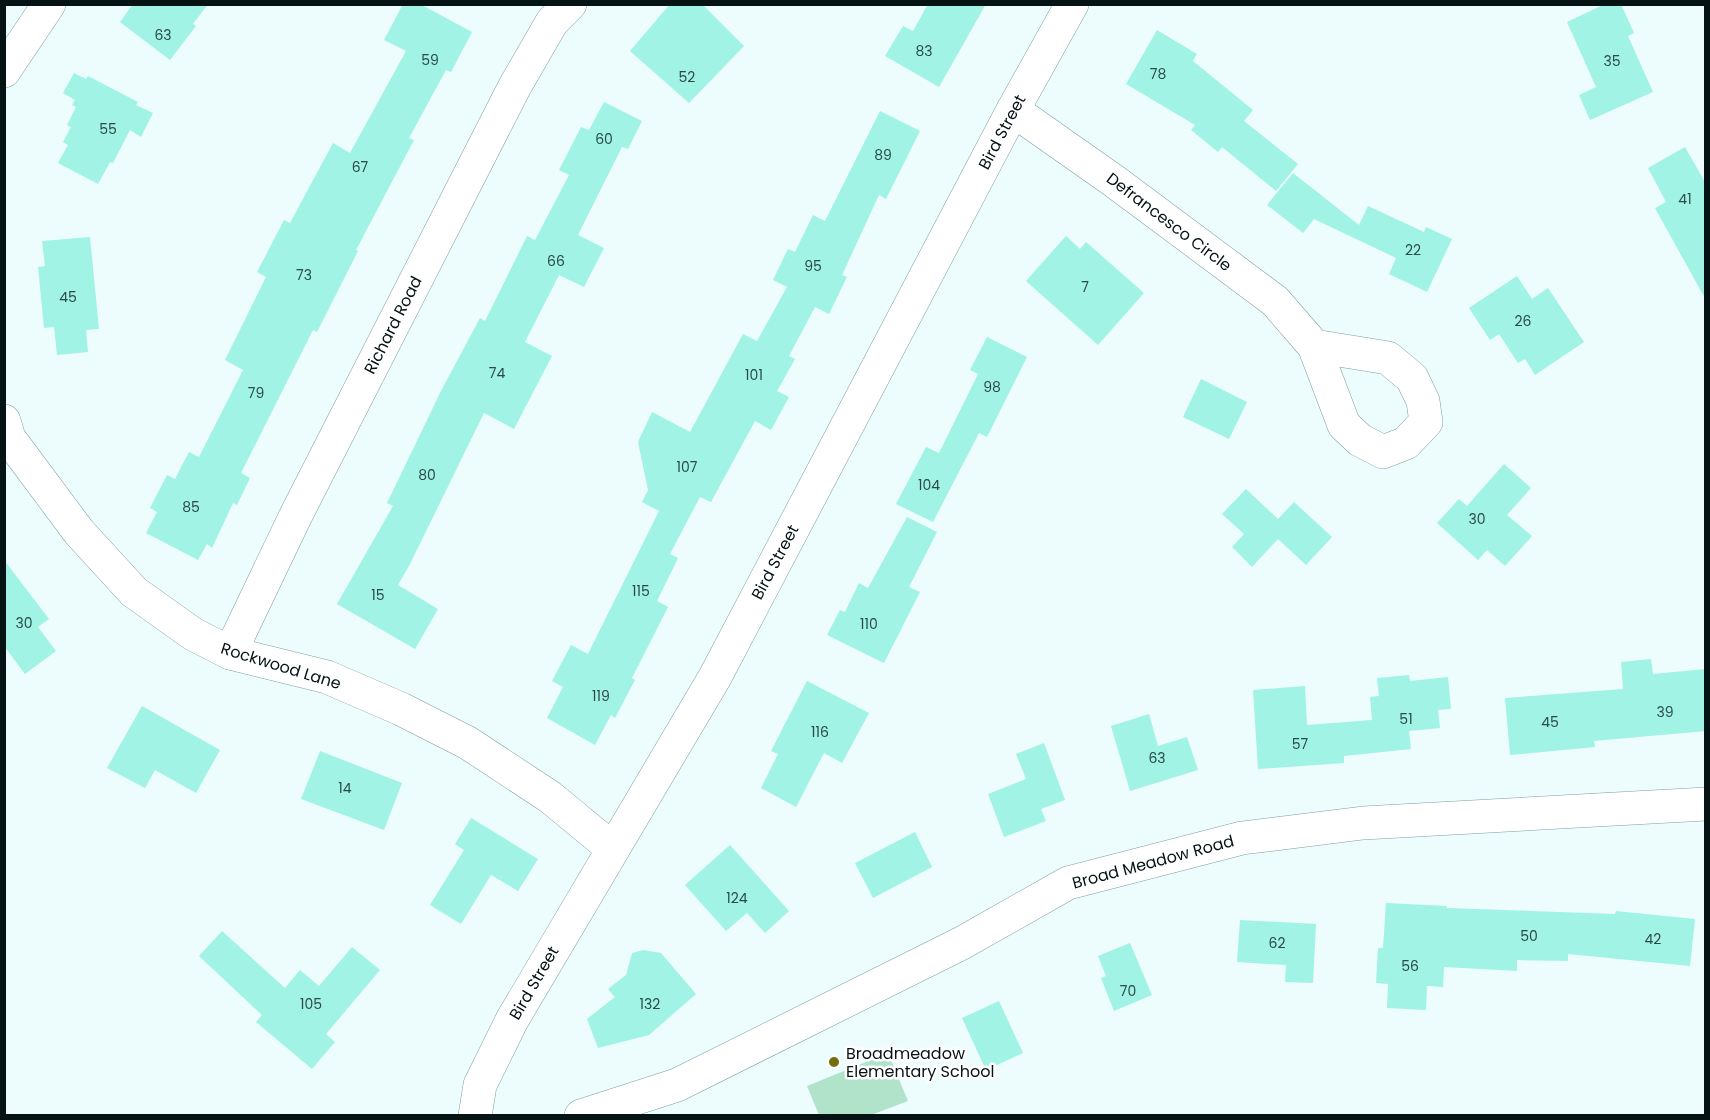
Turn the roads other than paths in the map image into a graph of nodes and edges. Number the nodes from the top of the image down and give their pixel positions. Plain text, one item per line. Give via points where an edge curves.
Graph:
1 (49, 4) edge
2 (570, 4) edge
3 (1072, 4) edge
4 (4, 71) edge
5 (1013, 110) junction
6 (1314, 346) dead end
7 (4, 421) edge
8 (230, 653) junction
9 (1706, 804) edge
10 (613, 849) junction
11 (475, 1116) edge
12 (581, 1116) edge

1 - 4 street
2 - 8 street, Richard Road via 552,22 515,86 296,515
3 - 5 street, Bird Street
5 - 6 street, Defrancesco Circle via 1275,301
5 - 10 street, Bird Street via 715,677
7 - 8 street, Rockwood Lane via 9,438 80,532 134,592 193,634
8 - 10 street, Rockwood Lane via 327,677 401,708 468,743 550,797
9 - 12 street, Broad Meadow Road via 1363,823 1242,838 1068,883 962,944 677,1085
10 - 11 street, Bird Street via 512,1020 480,1085

